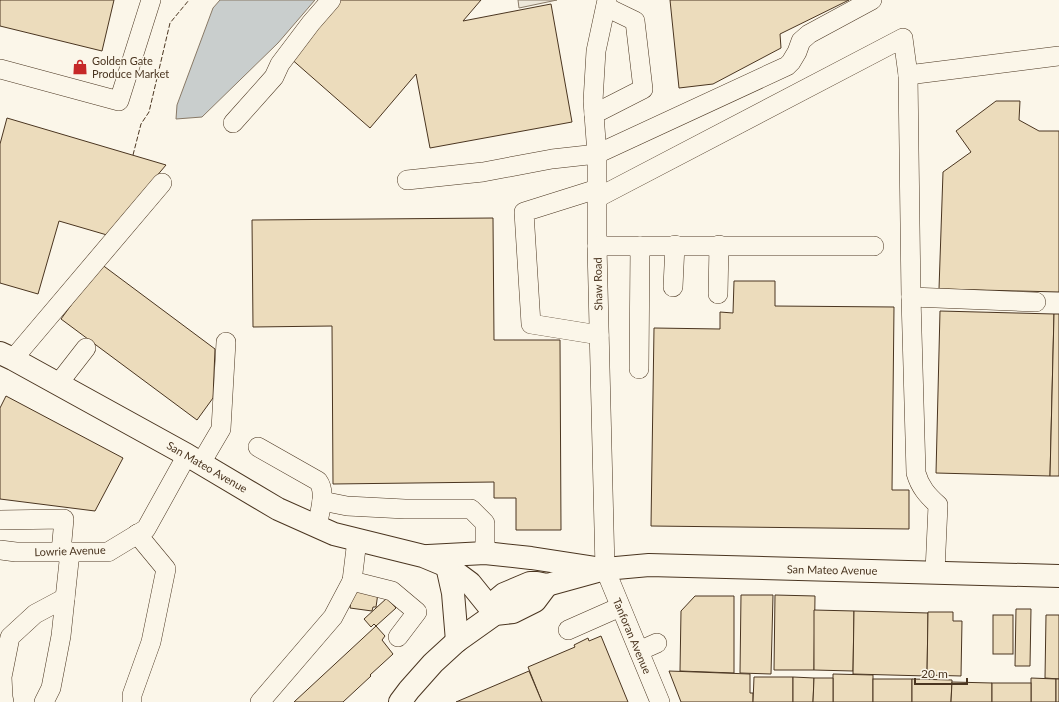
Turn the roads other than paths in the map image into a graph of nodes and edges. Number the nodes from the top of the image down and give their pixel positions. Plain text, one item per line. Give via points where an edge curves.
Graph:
1 (151, 0) edge
2 (331, 0) edge
3 (872, 0) edge
4 (607, 3) edge
5 (1059, 56) edge
6 (0, 69) edge
7 (908, 75) junction
8 (594, 114) junction
9 (233, 123) dead end
10 (597, 154) junction
11 (407, 180) dead end
12 (162, 183) dead end
13 (597, 193) junction
14 (719, 245) junction
15 (597, 246) junction
16 (640, 246) junction
17 (675, 246) junction
18 (874, 246) dead end
19 (674, 287) dead end
20 (718, 294) dead end
21 (911, 298) junction
22 (1036, 302) dead end
23 (600, 335) junction
24 (226, 342) dead end
25 (86, 348) dead end
26 (6, 356) edge
27 (639, 369) dead end
28 (58, 384) junction
29 (258, 447) dead end
30 (194, 459) junction
31 (322, 501) junction
32 (0, 520) edge
33 (317, 527) junction
34 (137, 534) junction
35 (357, 540) junction
36 (0, 550) edge
37 (66, 552) junction
38 (485, 553) junction
39 (423, 556) junction
40 (447, 566) junction
41 (604, 569) junction
42 (935, 572) junction
43 (1059, 576) edge
44 (352, 581) junction
45 (65, 598) junction
46 (620, 607) junction
47 (496, 614) junction
48 (568, 630) dead end
49 (398, 637) dead end
50 (457, 641) junction
51 (657, 643) dead end
52 (639, 651) junction
53 (4, 702) edge
54 (44, 702) edge
55 (132, 702) edge
56 (260, 702) edge
57 (400, 702) edge
58 (660, 702) edge

1 - 6 street via 119,101
2 - 9 street via 280,64 274,77
3 - 10 street via 808,34 801,41 787,66
4 - 8 street, Shaw Road via 596,51
4 - 8 street via 635,21 643,90
5 - 7 street
7 - 13 street via 903,38
7 - 21 street
8 - 10 street, Shaw Road
10 - 11 street via 552,159 483,172
10 - 13 street, Shaw Road
12 - 26 street
13 - 15 street, Shaw Road
13 - 23 street via 524,212 531,324
14 - 17 street
14 - 18 street
14 - 20 street
15 - 16 street
15 - 23 street, Shaw Road
16 - 17 street
16 - 27 street
17 - 19 street
21 - 22 street
21 - 42 street via 916,472 923,489 938,505
23 - 41 street, Shaw Road
24 - 30 street, Lowrie Avenue via 221,429
25 - 28 street
26 - 28 main road, San Mateo Avenue
28 - 30 main road, San Mateo Avenue
29 - 31 street via 318,481 323,493
30 - 33 main road, San Mateo Avenue via 278,509
30 - 34 street, Lowrie Avenue via 146,529
31 - 33 street
31 - 38 street via 354,507 471,509 485,524
32 - 37 street via 64,519
33 - 35 main road, San Mateo Avenue
34 - 37 street, Lowrie Avenue via 108,552
34 - 55 street via 166,569 151,642 132,695
35 - 39 main road, San Mateo Avenue
35 - 44 street
36 - 37 street, Lowrie Avenue
37 - 45 street
38 - 39 main road, San Mateo Avenue
38 - 41 main road, San Mateo Avenue
39 - 40 main road, San Mateo Avenue
40 - 47 main road, San Mateo Avenue via 470,583
40 - 50 main road via 453,593
41 - 42 main road, San Mateo Avenue via 649,565
41 - 46 street, Tanforan Avenue
41 - 47 main road, San Mateo Avenue via 547,585 535,601 513,612
42 - 43 main road, San Mateo Avenue
44 - 49 street via 392,591 417,612
44 - 56 street via 333,617
45 - 53 street via 35,614 10,637 2,677
45 - 54 street via 61,636 50,688
46 - 48 street
46 - 52 street, Tanforan Avenue
47 - 50 main road
50 - 57 main road via 433,663
51 - 52 street
52 - 58 street, Tanforan Avenue

